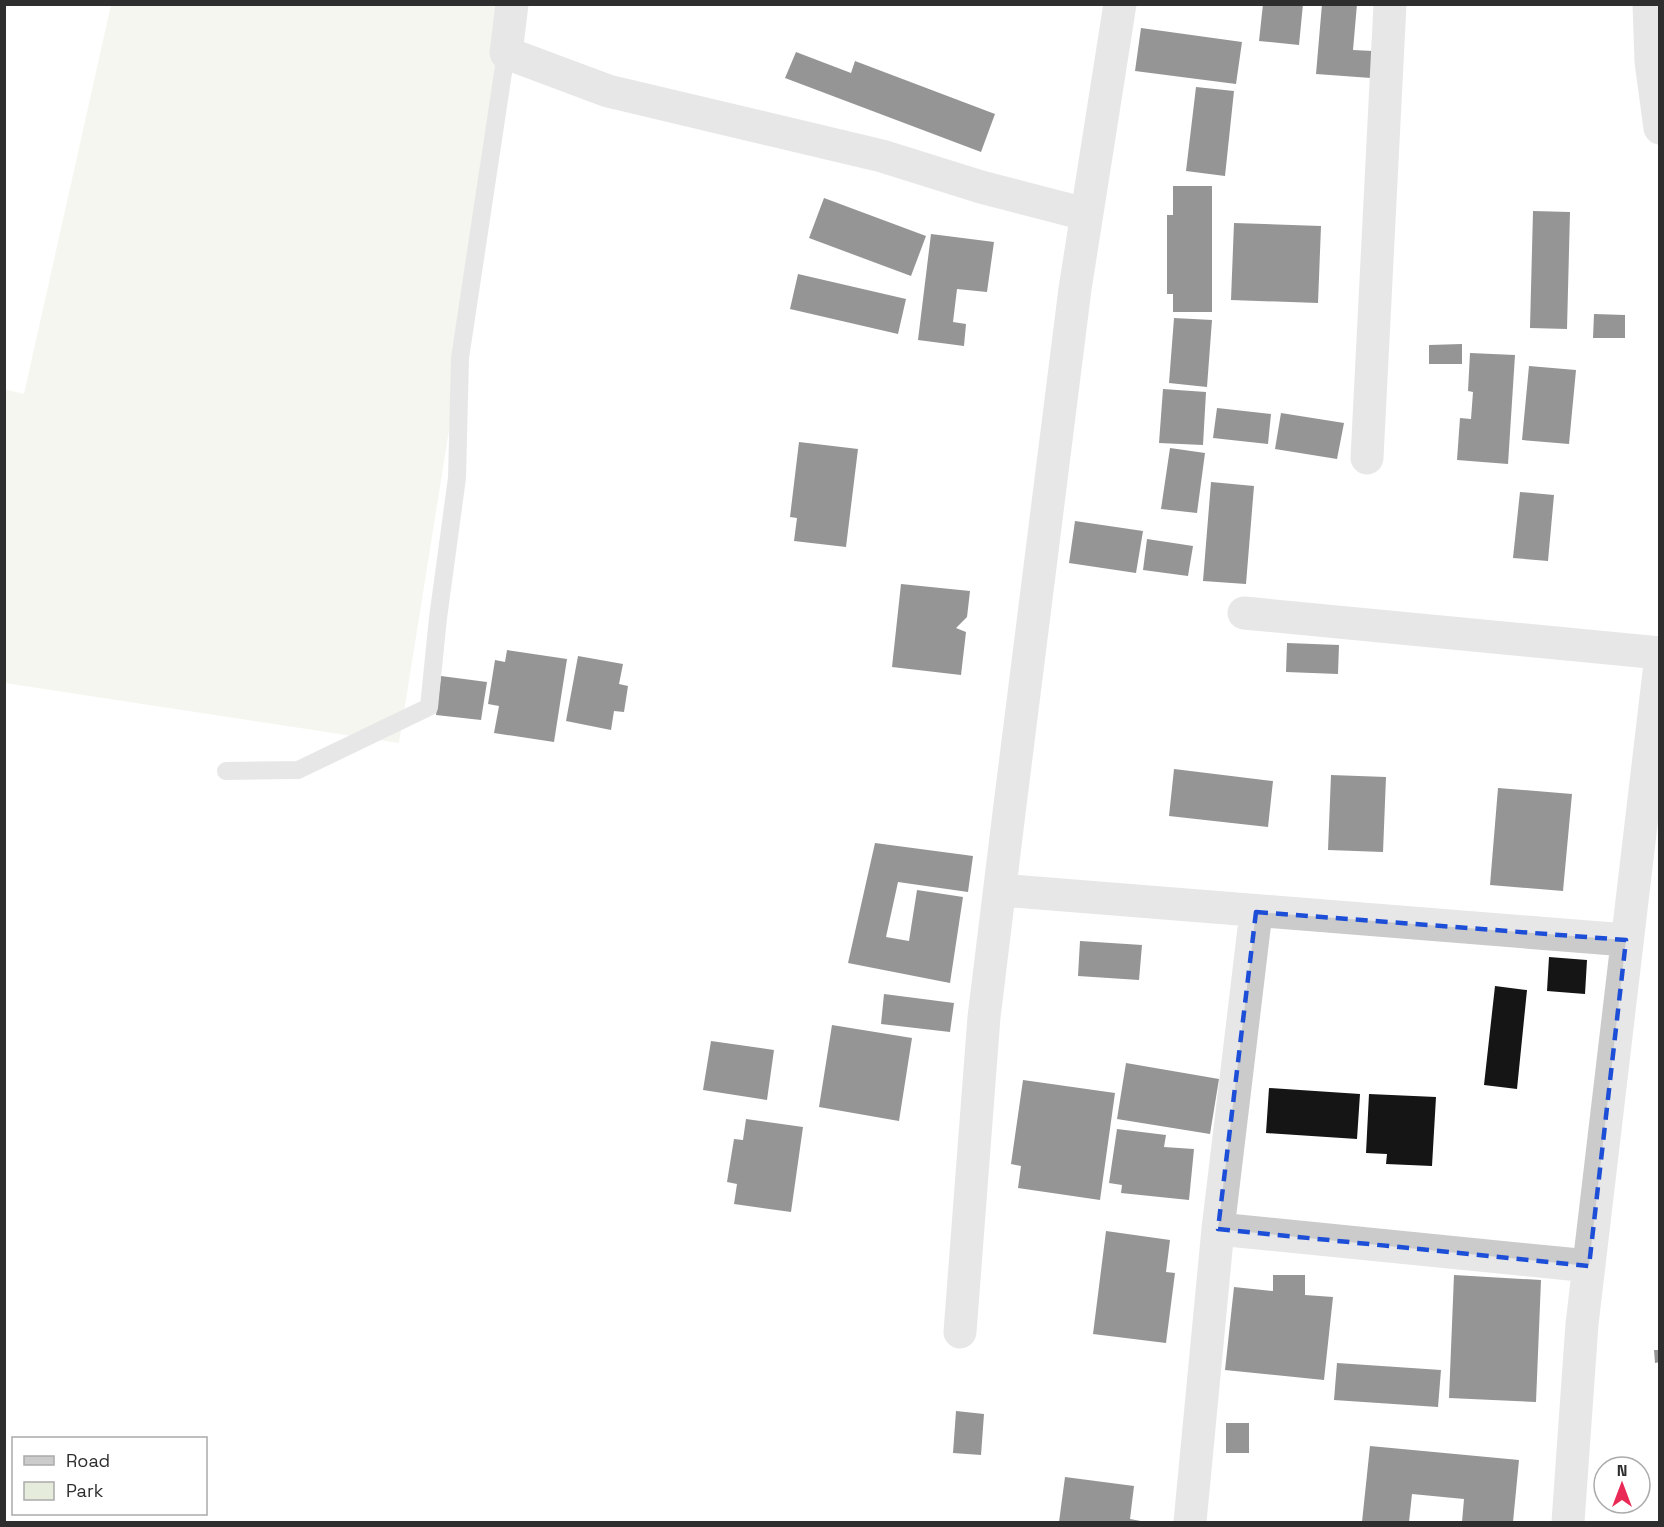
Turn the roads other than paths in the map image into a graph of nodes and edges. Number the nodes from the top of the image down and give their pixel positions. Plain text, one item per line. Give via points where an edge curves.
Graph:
1 (512, 4) edge
2 (1120, 4) edge
3 (1390, 4) edge
4 (1648, 4) edge
5 (506, 53) junction
6 (1659, 128) edge
7 (1085, 214) junction
8 (1367, 458) dead end
9 (1244, 613) dead end
10 (1659, 653) edge
11 (1659, 664) edge
12 (226, 771) dead end
13 (1650, 815) edge
14 (1000, 890) junction
15 (1256, 912) junction
16 (1626, 940) junction
17 (1218, 1229) junction
18 (1589, 1266) junction
19 (960, 1332) dead end
20 (1190, 1522) edge
21 (1568, 1522) edge

1 - 5 street
2 - 7 street
3 - 8 street
4 - 6 street
5 - 7 street via 609,91 882,156
5 - 12 lane via 460,358 457,478 429,707 298,770
7 - 14 street
9 - 10 street
11 - 13 street
13 - 16 street
14 - 15 street
14 - 19 street via 984,1017
15 - 16 street
15 - 17 street
16 - 18 street
17 - 18 street
17 - 20 street
18 - 21 street

